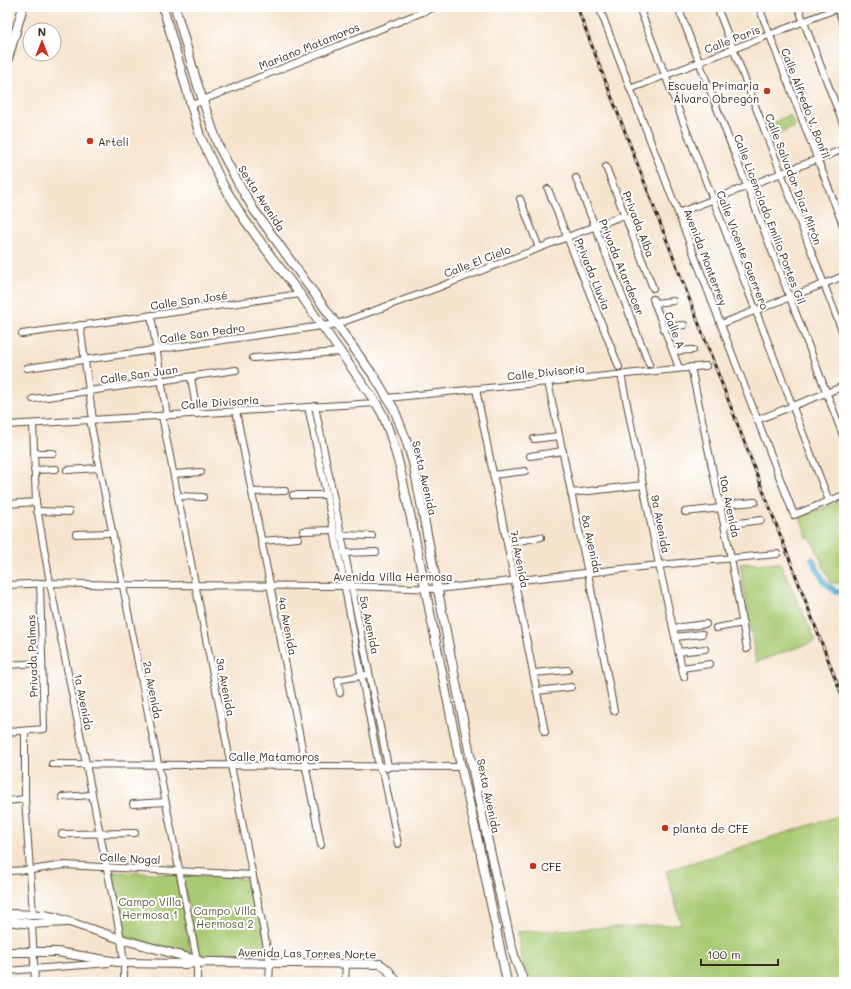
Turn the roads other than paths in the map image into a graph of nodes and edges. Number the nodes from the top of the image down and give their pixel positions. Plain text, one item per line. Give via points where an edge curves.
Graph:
1 (23, 7) edge
2 (163, 7) edge
3 (175, 7) edge
4 (435, 7) edge
5 (599, 7) edge
6 (639, 7) edge
7 (678, 7) edge
8 (717, 7) edge
9 (759, 7) edge
10 (798, 7) edge
11 (838, 8) edge
12 (803, 22) junction
13 (844, 26) edge
14 (770, 35) junction
15 (734, 49) junction
16 (7, 62) edge
17 (699, 62) junction
18 (665, 75) junction
19 (630, 89) junction
20 (203, 100) junction
21 (192, 106) junction
22 (844, 126) edge
23 (844, 149) edge
24 (817, 159) junction
25 (606, 167) dead end
26 (781, 173) junction
27 (576, 178) dead end
28 (747, 186) junction
29 (548, 189) dead end
30 (520, 199) dead end
31 (713, 200) junction
32 (678, 213) junction
33 (624, 215) junction
34 (595, 226) junction
35 (844, 228) edge
36 (568, 237) junction
37 (539, 248) junction
38 (844, 276) edge
39 (824, 284) junction
40 (653, 288) dead end
41 (300, 294) junction
42 (790, 297) junction
43 (673, 301) dead end
44 (756, 311) junction
45 (151, 315) junction
46 (337, 324) junction
47 (721, 324) junction
48 (80, 325) junction
49 (322, 326) junction
50 (684, 326) dead end
51 (663, 327) junction
52 (22, 334) dead end
53 (844, 336) edge
54 (157, 350) junction
55 (693, 350) dead end
56 (673, 351) junction
57 (340, 352) junction
58 (253, 358) dead end
59 (84, 360) junction
60 (649, 364) dead end
61 (706, 366) dead end
62 (620, 367) dead end
63 (691, 367) junction
64 (28, 368) dead end
65 (679, 368) junction
66 (236, 370) dead end
67 (621, 374) junction
68 (191, 377) junction
69 (162, 381) junction
70 (548, 382) junction
71 (844, 386) edge
72 (476, 389) junction
73 (89, 391) junction
74 (827, 393) junction
75 (387, 398) junction
76 (33, 399) dead end
77 (376, 403) junction
78 (315, 406) junction
79 (792, 406) junction
80 (308, 407) junction
81 (236, 411) junction
82 (197, 414) junction
83 (165, 416) junction
84 (92, 420) junction
85 (757, 420) junction
86 (33, 424) junction
87 (7, 425) edge
88 (560, 436) junction
89 (844, 438) edge
90 (534, 439) dead end
91 (563, 451) junction
92 (34, 453) junction
93 (53, 453) dead end
94 (530, 456) dead end
95 (99, 468) junction
96 (34, 470) junction
97 (56, 470) dead end
98 (67, 470) dead end
99 (324, 470) junction
100 (525, 471) dead end
101 (201, 472) dead end
102 (174, 474) junction
103 (493, 475) junction
104 (643, 486) junction
105 (285, 491) dead end
106 (252, 492) junction
107 (571, 493) junction
108 (293, 495) dead end
109 (844, 495) edge
110 (178, 496) junction
111 (203, 497) dead end
112 (329, 498) junction
113 (829, 501) junction
114 (36, 502) junction
115 (754, 502) dead end
116 (7, 504) edge
117 (720, 506) junction
118 (37, 510) junction
119 (69, 512) dead end
120 (686, 512) dead end
121 (761, 520) dead end
122 (724, 525) junction
123 (333, 530) junction
124 (303, 531) dead end
125 (112, 533) junction
126 (76, 534) dead end
127 (341, 535) junction
128 (372, 536) dead end
129 (541, 537) dead end
130 (298, 538) dead end
131 (261, 541) junction
132 (507, 543) junction
133 (376, 552) dead end
134 (344, 553) junction
135 (777, 554) dead end
136 (731, 558) junction
137 (659, 565) junction
138 (588, 572) junction
139 (514, 581) junction
140 (40, 583) junction
141 (50, 583) junction
142 (7, 585) edge
143 (122, 585) junction
144 (196, 585) junction
145 (270, 585) junction
146 (344, 586) junction
147 (351, 586) junction
148 (424, 588) junction
149 (437, 589) junction
150 (743, 623) junction
151 (706, 624) dead end
152 (673, 628) junction
153 (716, 628) dead end
154 (702, 634) dead end
155 (675, 637) junction
156 (705, 649) dead end
157 (747, 649) dead end
158 (678, 652) junction
159 (41, 663) junction
160 (710, 664) dead end
161 (7, 665) edge
162 (682, 668) junction
163 (568, 670) dead end
164 (533, 673) junction
165 (369, 674) junction
166 (362, 675) junction
167 (684, 677) dead end
168 (571, 687) dead end
169 (537, 691) junction
170 (340, 693) dead end
171 (614, 711) dead end
172 (25, 731) junction
173 (7, 732) edge
174 (545, 732) dead end
175 (52, 764) dead end
176 (86, 765) junction
177 (158, 765) junction
178 (231, 765) junction
179 (306, 766) junction
180 (388, 766) junction
181 (379, 767) junction
182 (460, 767) junction
183 (384, 776) junction
184 (92, 795) junction
185 (62, 797) dead end
186 (26, 799) junction
187 (7, 801) edge
188 (165, 802) junction
189 (133, 804) dead end
190 (135, 832) dead end
191 (100, 833) junction
192 (62, 834) dead end
193 (398, 844) dead end
194 (321, 845) dead end
195 (107, 867) junction
196 (31, 870) junction
197 (7, 871) edge
198 (179, 871) junction
199 (253, 875) junction
200 (7, 914) edge
201 (33, 914) junction
202 (7, 921) edge
203 (70, 922) junction
204 (32, 924) junction
205 (121, 939) junction
206 (34, 951) junction
207 (7, 952) edge
208 (122, 962) junction
209 (197, 962) junction
210 (270, 963) junction
211 (346, 964) junction
212 (35, 968) junction
213 (7, 971) edge
214 (35, 982) edge
215 (124, 982) edge
216 (197, 982) edge
217 (269, 982) edge
218 (345, 982) edge
219 (397, 982) edge
220 (507, 982) edge
221 (524, 982) edge

1 - 16 main road
2 - 21 main road, Sexta Avenida
3 - 20 main road, Sexta Avenida
4 - 20 street, Mariano Matamoros
5 - 19 street, Avenida Monterrey
6 - 18 street, Calle Vicente Guerrero
7 - 17 street, Calle Licenciado Emilio Portes Gil
8 - 15 street, Calle Salvador Díaz Mirón
9 - 14 street, Calle Alfredo V. Bonfil
10 - 12 street
11 - 12 street, Calle París
11 - 13 street
12 - 14 street, Calle París
12 - 22 street
14 - 15 street, Calle París
14 - 24 street, Calle Alfredo V. Bonfil
15 - 17 street, Calle París
15 - 26 street, Calle Salvador Díaz Mirón
17 - 18 street, Calle París
17 - 28 street, Calle Licenciado Emilio Portes Gil
18 - 19 street, Calle París
18 - 31 street, Calle Vicente Guerrero
19 - 32 street, Avenida Monterrey
20 - 21 street, Mariano Matamoros
20 - 46 main road, Sexta Avenida via 218,145 254,210
21 - 41 main road, Sexta Avenida via 200,136 222,183 244,219
23 - 24 street
24 - 26 street
24 - 35 street, Calle Alfredo V. Bonfil
25 - 33 street, Privada Alba
26 - 28 street
26 - 39 street, Calle Salvador Díaz Mirón
27 - 34 street, Privada Atardecer
28 - 31 street
28 - 42 street, Calle Licenciado Emilio Portes Gil
29 - 36 street, Privada Lluvia
30 - 37 street
31 - 32 street
31 - 44 street, Calle Vicente Guerrero
32 - 47 street, Avenida Monterrey
33 - 34 street, Calle El Cielo
33 - 40 street, Privada Alba
34 - 36 street, Calle El Cielo
34 - 60 street, Privada Atardecer
36 - 37 street, Calle El Cielo
36 - 62 street, Privada Lluvia
37 - 46 street, Calle El Cielo
38 - 39 street
39 - 42 street
39 - 53 street, Calle Salvador Díaz Mirón
41 - 45 street, Calle San José
41 - 49 main road, Sexta Avenida
42 - 44 street
42 - 74 street, Calle Licenciado Emilio Portes Gil
43 - 51 street, Calle A via 654,301
44 - 47 street
44 - 79 street, Calle Vicente Guerrero
45 - 48 street, Calle San José
45 - 54 street, 3a Avenida
46 - 49 street, Calle El Cielo
46 - 75 main road, Sexta Avenida
47 - 85 street, Avenida Monterrey
48 - 52 street, Calle San José
48 - 59 street, 2a Avenida
49 - 54 street, Calle San Pedro
49 - 57 main road, Sexta Avenida
50 - 51 street
51 - 56 street, Calle A
54 - 59 street, Calle San Pedro
54 - 69 street, 3a Avenida
55 - 56 street
56 - 65 street, Calle A
57 - 58 street
57 - 77 main road, Sexta Avenida
59 - 64 street, Calle San Pedro
59 - 73 street, 2a Avenida
61 - 63 street, Calle Divisoria
63 - 65 street, Calle Divisoria
63 - 117 street, 10a Avenida
65 - 67 street, Calle Divisoria
66 - 68 street, Calle San Juan
67 - 70 street, Calle Divisoria
67 - 104 street, 9a Avenida
68 - 69 street, Calle San Juan
68 - 82 street
69 - 73 street, Calle San Juan
69 - 83 street, 3a Avenida
70 - 72 street, Calle Divisoria
70 - 88 street, 8a Avenida
71 - 74 street
72 - 75 street, Calle Divisoria
72 - 103 street, 7a Avenida
73 - 76 street, Calle San Juan
73 - 84 street, 2a Avenida
74 - 79 street
74 - 89 street, Calle Licenciado Emilio Portes Gil
75 - 149 main road, Sexta Avenida via 394,409 413,462
77 - 78 street, Calle Divisoria
77 - 148 main road, Sexta Avenida via 391,437 399,464
78 - 80 street, Calle Divisoria
78 - 99 street, 5a Avenida
79 - 85 street
79 - 113 street, Calle Vicente Guerrero
80 - 81 street, Calle Divisoria
80 - 99 street, 5a Avenida
81 - 82 street, Calle Divisoria
81 - 106 street, 4a Avenida
82 - 83 street, Calle Divisoria
83 - 84 street, Calle Divisoria
83 - 102 street, 3a Avenida
84 - 86 street, Calle Divisoria
84 - 95 street, 2a Avenida
85 - 113 street, Avenida Monterrey via 794,515
86 - 87 street, Calle Divisoria
86 - 92 street, 1a Avenida
88 - 90 street
88 - 91 street, 8a Avenida
91 - 94 street
91 - 107 street, 8a Avenida
92 - 93 street
92 - 96 street, 1a Avenida
95 - 98 street
95 - 125 street, 2a Avenida
96 - 97 street
96 - 114 street, 1a Avenida
99 - 112 street, 5a Avenida
100 - 103 street
101 - 102 street
102 - 110 street, 3a Avenida
103 - 132 street, 7a Avenida
104 - 107 street
104 - 137 street, 9a Avenida
105 - 106 street
106 - 131 street, 4a Avenida
107 - 138 street, 8a Avenida
108 - 112 street
109 - 113 street
110 - 111 street
110 - 144 street, 3a Avenida
112 - 123 street, 5a Avenida
112 - 127 street, 5a Avenida
114 - 116 street
114 - 118 street, 1a Avenida
115 - 117 street
117 - 120 street
117 - 122 street, 10a Avenida
118 - 119 street
118 - 141 street, 1a Avenida
121 - 122 street
122 - 136 street, 10a Avenida
123 - 124 street
123 - 146 street, 5a Avenida
125 - 126 street
125 - 143 street, 2a Avenida
127 - 128 street
127 - 134 street, 5a Avenida
129 - 132 street
130 - 131 street
131 - 145 street, 4a Avenida
132 - 139 street, 7a Avenida
133 - 134 street
134 - 147 street, 5a Avenida
135 - 136 street, Avenida Villa Hermosa
136 - 137 street, Avenida Villa Hermosa
136 - 150 street, 10a Avenida
137 - 138 street, Avenida Villa Hermosa
137 - 152 street, 9a Avenida
138 - 139 street, Avenida Villa Hermosa
138 - 171 street, 8a Avenida
139 - 149 street, Avenida Villa Hermosa
139 - 164 street, 7a Avenida
140 - 141 street, Avenida Villa Hermosa
140 - 142 street, Avenida Villa Hermosa
140 - 159 street, Privada Palmas
141 - 143 street, Avenida Villa Hermosa
141 - 176 street, 1a Avenida
143 - 144 street, Avenida Villa Hermosa
143 - 177 street, 2a Avenida
144 - 145 street, Avenida Villa Hermosa
144 - 178 street, 3a Avenida
145 - 146 street, Avenida Villa Hermosa
145 - 179 street, 4a Avenida
146 - 147 street, Avenida Villa Hermosa
146 - 166 street, 5a Avenida
147 - 148 street, Avenida Villa Hermosa
147 - 165 street, 5a Avenida
148 - 149 street, Avenida Villa Hermosa
148 - 182 main road, Sexta Avenida
149 - 221 main road, Sexta Avenida via 480,805 511,944
150 - 153 street
150 - 157 street, 10a Avenida
151 - 152 street
152 - 155 street, 9a Avenida
154 - 155 street
155 - 158 street, 9a Avenida
156 - 158 street
158 - 162 street, 9a Avenida
159 - 161 street
159 - 172 street, Privada Palmas via 44,729
160 - 162 street
162 - 167 street, 9a Avenida
163 - 164 street
164 - 169 street, 7a Avenida
165 - 166 street
165 - 180 street, 5a Avenida
166 - 170 street via 338,680
166 - 181 street, 5a Avenida
168 - 169 street
169 - 174 street, 7a Avenida
172 - 173 street
172 - 186 street
175 - 176 street, Calle Matamoros
176 - 177 street, Calle Matamoros
176 - 184 street, 1a Avenida
177 - 178 street, Calle Matamoros
177 - 188 street, 2a Avenida
178 - 179 street, Calle Matamoros
178 - 199 street, 3a Avenida
179 - 181 street, Calle Matamoros
179 - 194 street, 4a Avenida
180 - 181 street, Calle Matamoros
180 - 182 street, Calle Matamoros
180 - 183 street
181 - 183 street, 5a Avenida
182 - 220 main road, Sexta Avenida
183 - 193 street, 5a Avenida
184 - 185 street
184 - 191 street, 1a Avenida
186 - 187 street
186 - 196 street
188 - 189 street
188 - 198 street, 2a Avenida
190 - 191 street
191 - 192 street
191 - 195 street, 1a Avenida
195 - 196 street, Calle Nogal via 61,865
195 - 198 street, Calle Nogal
195 - 205 street, 1a Avenida
196 - 197 street, Calle Nogal
196 - 201 street
198 - 199 street, Calle Nogal
198 - 209 street, 2a Avenida
199 - 210 street, 3a Avenida
200 - 201 main road, Avenida Las Torres Norte
201 - 203 main road, Avenida Las Torres Norte
202 - 204 main road, Avenida Las Torres Norte
203 - 204 main road, Avenida Las Torres Norte
203 - 205 main road, Avenida Las Torres Norte
204 - 206 street
205 - 208 street, 1a Avenida
205 - 209 main road, Avenida Las Torres Norte
206 - 207 main road
206 - 208 main road
206 - 212 street
208 - 209 main road
208 - 212 street
208 - 215 street, 1a Avenida
209 - 210 main road, Avenida Las Torres Norte
209 - 216 street, 2a Avenida
210 - 211 main road, Avenida Las Torres Norte
210 - 217 street, 3a Avenida
211 - 218 street
211 - 219 main road, Avenida Las Torres Norte via 380,964
212 - 213 street
212 - 214 street

